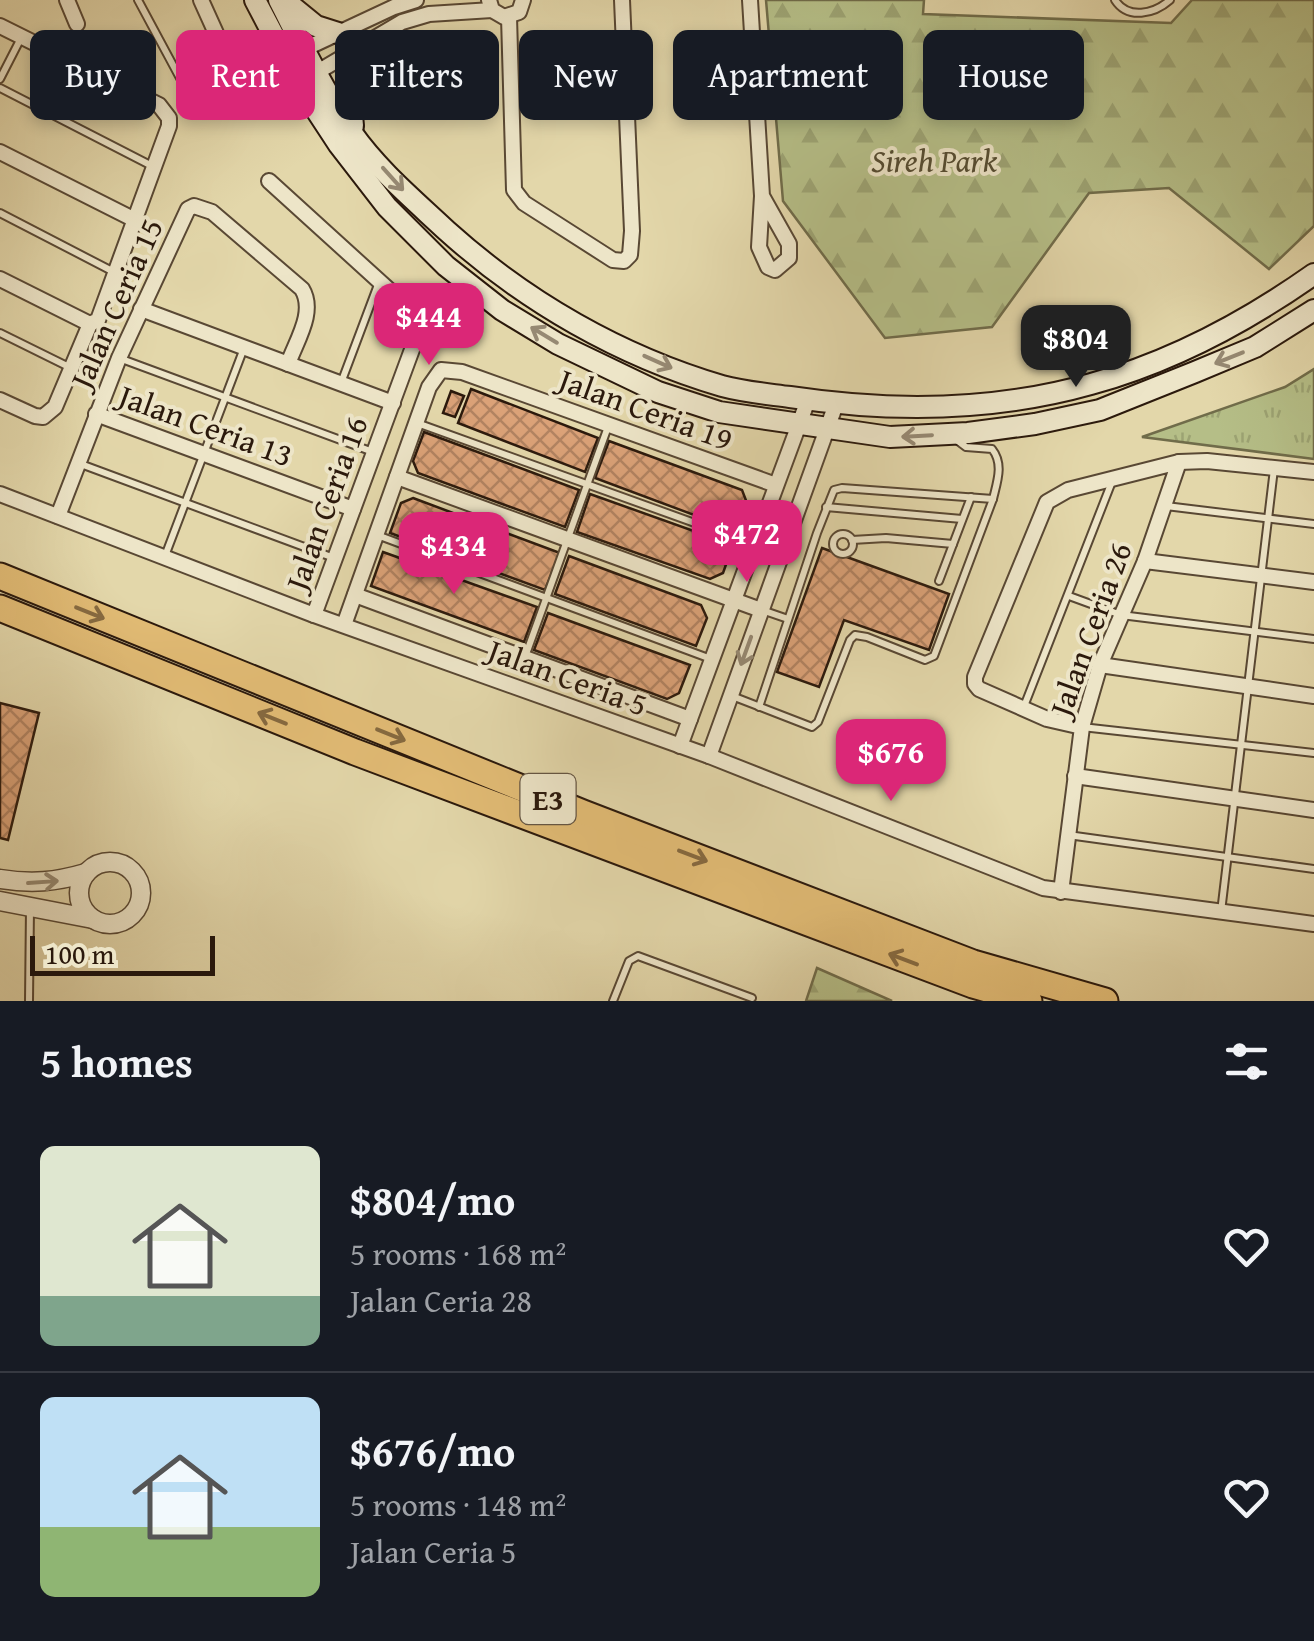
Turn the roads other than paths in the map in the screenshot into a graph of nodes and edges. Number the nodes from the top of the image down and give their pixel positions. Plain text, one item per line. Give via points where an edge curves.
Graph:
1 (67, 0) edge
2 (138, 0) edge
3 (201, 0) edge
4 (255, 0) edge
5 (282, 0) edge
6 (416, 0) edge
7 (524, 0) edge
8 (622, 0) edge
9 (750, 0) edge
10 (1115, 0) edge
11 (1165, 2) edge
12 (491, 5) edge
13 (509, 17) junction
14 (77, 24) dead end
15 (0, 26) edge
16 (216, 30) edge
17 (277, 30) edge
18 (289, 30) edge
19 (344, 30) edge
20 (389, 30) edge
21 (335, 32) edge
22 (21, 37) junction
23 (176, 71) edge
24 (0, 79) edge
25 (0, 88) edge
26 (315, 88) edge
27 (315, 95) edge
28 (353, 120) edge
29 (354, 135) junction
30 (0, 152) edge
31 (155, 168) junction
32 (270, 181) dead end
33 (762, 196) dead end
34 (0, 213) edge
35 (136, 220) junction
36 (116, 273) junction
37 (1314, 274) edge
38 (0, 279) edge
39 (380, 282) junction
40 (141, 309) junction
41 (1314, 310) edge
42 (90, 324) junction
43 (0, 333) edge
44 (244, 348) junction
45 (119, 358) junction
46 (288, 364) junction
47 (72, 368) junction
48 (340, 384) junction
49 (225, 397) junction
50 (0, 400) edge
51 (808, 400) junction
52 (393, 403) junction
53 (836, 404) junction
54 (96, 414) junction
55 (416, 423) junction
56 (609, 424) junction
57 (799, 424) junction
58 (827, 428) junction
59 (954, 434) junction
60 (374, 453) junction
61 (204, 454) junction
62 (1179, 462) junction
63 (78, 463) junction
64 (1274, 467) junction
65 (1314, 472) edge
66 (397, 478) junction
67 (1114, 478) junction
68 (587, 484) junction
69 (776, 485) junction
70 (0, 494) edge
71 (971, 497) junction
72 (994, 499) junction
73 (185, 503) junction
74 (1164, 506) junction
75 (826, 507) junction
76 (353, 509) junction
77 (58, 516) junction
78 (962, 519) junction
79 (1268, 519) junction
80 (1314, 524) edge
81 (817, 532) junction
82 (377, 535) junction
83 (836, 537) junction
84 (567, 540) junction
85 (852, 540) junction
86 (755, 544) junction
87 (953, 544) junction
88 (164, 557) junction
89 (335, 559) junction
90 (1145, 562) junction
91 (0, 576) edge
92 (1261, 576) junction
93 (938, 581) dead end
94 (1314, 582) edge
95 (355, 595) junction
96 (1069, 596) junction
97 (546, 598) junction
98 (734, 600) junction
99 (0, 608) edge
100 (761, 610) junction
101 (314, 614) junction
102 (1121, 615) junction
103 (788, 619) junction
104 (344, 625) junction
105 (1254, 632) junction
106 (1314, 640) edge
107 (525, 658) junction
108 (712, 659) junction
109 (1100, 665) junction
110 (1248, 688) junction
111 (730, 695) junction
112 (1314, 696) edge
113 (759, 708) junction
114 (1023, 708) junction
115 (690, 719) junction
116 (1082, 727) junction
117 (1241, 745) junction
118 (680, 746) junction
119 (1314, 753) edge
120 (709, 756) junction
121 (1075, 776) junction
122 (1234, 799) junction
123 (1314, 810) edge
124 (1068, 835) junction
125 (1227, 858) junction
126 (1314, 869) edge
127 (86, 873) junction
128 (0, 879) edge
129 (1061, 892) junction
130 (0, 900) edge
131 (30, 906) junction
132 (1220, 912) junction
133 (93, 918) junction
134 (1314, 924) edge
135 (752, 998) dead end
136 (30, 1001) edge
137 (613, 1001) edge
138 (1028, 1001) edge
139 (1105, 1001) edge

1 - 14 street
2 - 23 lane
3 - 16 street
4 - 17 main road
5 - 18 main road
5 - 21 main road
6 - 19 street
7 - 13 street
8 - 13 street via 632,230 624,261 524,203 514,190
9 - 33 street
10 - 11 lane via 1132,13
12 - 13 street
12 - 20 street via 429,14
15 - 22 street
22 - 24 lane
22 - 31 street via 158,105 169,118
25 - 31 lane
26 - 29 main road
57 -> 27 main road via 719,412 658,392 502,310 387,207 339,145
28 - 29 main road
29 -> 51 main road via 465,246 569,321 726,387
30 - 35 street
31 - 35 street
32 - 39 street, Jalan Ceria 16
34 - 36 lane
35 - 36 street
36 - 42 street via 98,320
37 - 53 main road via 1260,312 1180,352 1093,384 962,406
38 - 42 street
39 - 48 lane
39 - 52 street, Jalan Ceria 16 via 419,322
40 - 44 street
40 - 45 street, Jalan Ceria 15
40 - 46 street, Jalan Ceria 15 via 182,219 194,206 203,208 306,296 307,314
41 -> 59 main road via 1254,347 1100,410
42 - 47 street
43 - 47 lane
44 - 46 street
44 - 49 lane
45 - 49 lane
45 - 54 street, Jalan Ceria 15
46 - 48 street
47 - 50 street via 55,407 43,416
48 - 52 street
49 - 60 lane
49 - 61 lane
51 - 53 main road
51 - 57 street
52 - 60 street, Jalan Ceria 16
53 - 58 street
54 - 61 street, Jalan Ceria 13
54 - 63 street, Jalan Ceria 15
55 - 56 street, Jalan Ceria 19 via 434,378 450,370
55 - 66 street, Jalan Ceria 19
55 - 68 lane
56 - 68 lane
56 - 69 street, Jalan Ceria 19
57 - 58 main road
57 - 69 street
59 -> 58 main road via 890,437
58 - 100 street
59 - 72 lane via 959,445 997,455
60 - 76 street, Jalan Ceria 16
61 - 73 lane
61 - 76 street, Jalan Ceria 13
62 - 64 street
62 - 67 street
62 - 74 street, Jalan Ceria 26
63 - 73 lane
63 - 77 street, Jalan Ceria 15
64 - 65 street
64 - 79 lane
66 - 82 street, Jalan Ceria 19
66 - 84 street
67 - 96 lane
67 - 114 street via 1047,502 974,680
68 - 84 lane
68 - 86 lane
69 - 86 street
70 - 77 street, Jalan Ceria 5
71 - 72 lane
71 - 75 lane via 842,488
71 - 78 lane
72 - 113 lane via 934,656 925,660 855,635 812,727
73 - 88 lane
73 - 89 lane
74 - 79 lane
74 - 90 street, Jalan Ceria 26
75 - 78 lane
75 - 81 lane
76 - 89 street, Jalan Ceria 16
77 - 88 street, Jalan Ceria 5
78 - 87 lane
79 - 80 lane
79 - 92 lane
81 - 83 lane
81 - 103 lane
82 - 95 street, Jalan Ceria 19
82 - 97 lane
83 - 85 lane
83 - 85 lane via 833,546 842,554
84 - 97 lane
84 - 98 street
85 - 87 lane
86 - 98 street
87 - 93 lane
88 - 101 street, Jalan Ceria 5
89 - 101 street, Jalan Ceria 16
90 - 92 street
90 - 102 street, Jalan Ceria 26
91 -> 139 highway, E3 via 620,828 973,963
92 - 94 street
92 - 105 lane
95 - 104 street, Jalan Ceria 19
95 - 107 street
96 - 102 lane
96 - 114 lane
97 - 107 lane
97 - 108 lane
98 - 100 street
98 - 108 street
138 -> 99 highway, E3 via 354,752
100 - 103 lane
100 -> 111 street
101 - 104 street, Jalan Ceria 5
102 - 105 lane
102 - 109 street, Jalan Ceria 26
103 - 113 lane
104 - 118 street, Jalan Ceria 5
105 - 106 lane
105 - 110 lane
107 - 115 street
108 - 115 street
109 - 110 street
109 - 116 street, Jalan Ceria 26
110 - 112 street
110 - 117 lane
111 - 113 lane
111 - 120 street
114 - 116 street
115 - 118 street
116 - 117 lane
116 - 121 street, Jalan Ceria 26
117 - 119 lane
117 - 122 lane
118 - 120 street, Jalan Ceria 5
120 - 129 street, Jalan Ceria 5
121 - 122 street
121 - 124 street, Jalan Ceria 26
122 - 123 street
122 - 125 lane
124 - 125 lane
124 - 129 street, Jalan Ceria 26
125 - 126 lane
125 - 132 lane
128 -> 127 street via 32,884
127 - 133 street via 80,902
127 - 133 street via 113,862 132,870 141,888 131,916 112,924
129 - 132 street, Jalan Ceria 5
130 - 131 street
131 - 133 street
131 - 136 lane
132 - 134 street, Jalan Ceria 5
135 - 137 lane via 638,956 628,960

